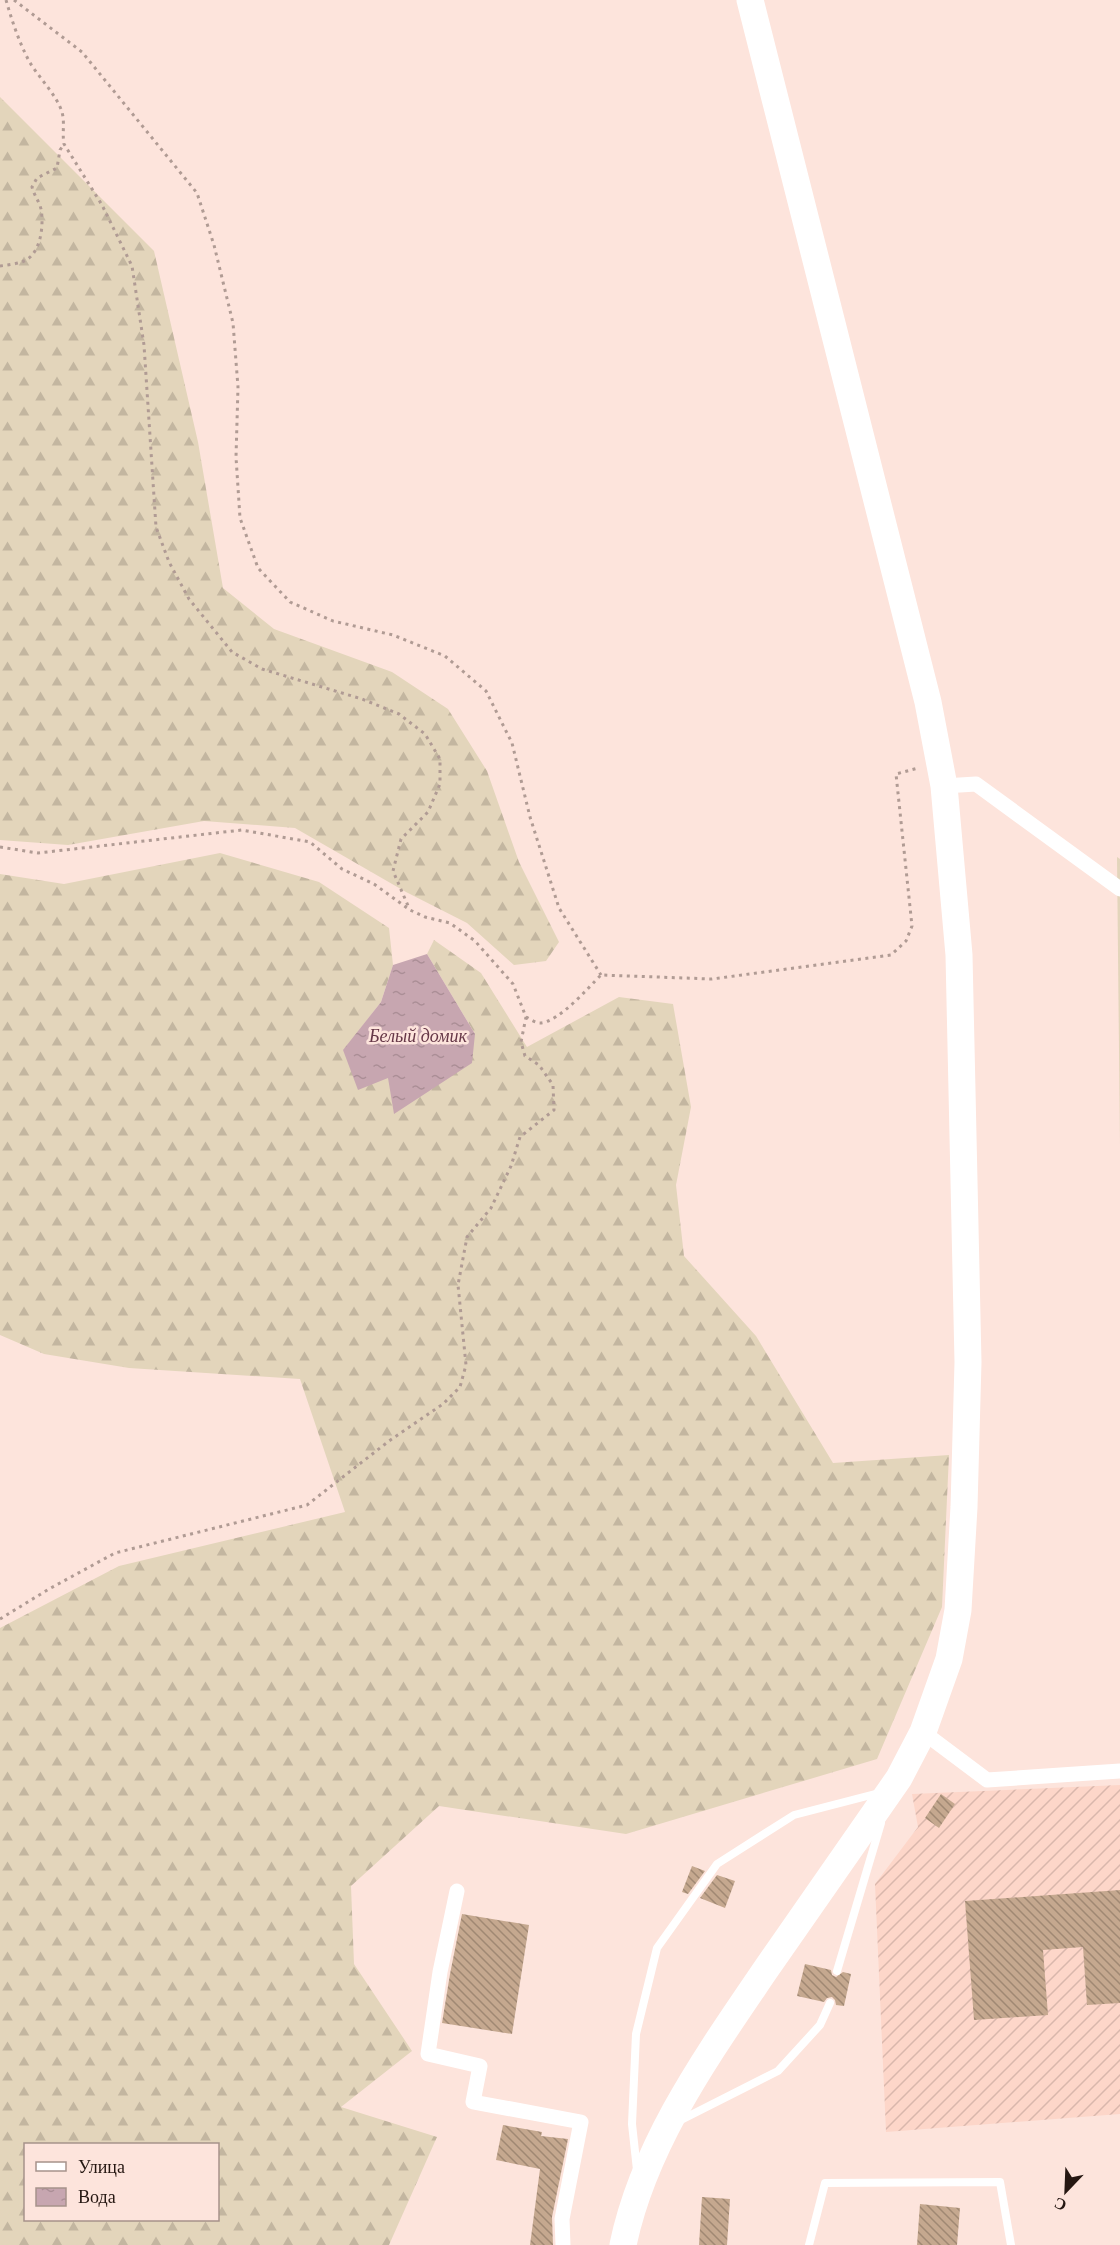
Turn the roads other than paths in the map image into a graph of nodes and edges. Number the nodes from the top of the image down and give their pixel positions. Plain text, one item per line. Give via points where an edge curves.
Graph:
1 (750, 0) edge
2 (941, 774) junction
3 (1120, 889) edge
4 (923, 1732) junction
5 (1120, 1771) edge
6 (890, 1791) junction
7 (457, 1891) dead end
8 (837, 1971) dead end
9 (830, 2004) dead end
10 (667, 2128) junction
11 (639, 2190) junction
12 (563, 2245) edge
13 (623, 2245) edge
14 (808, 2245) edge
15 (1011, 2245) edge

1 - 2 highway via 926,691
2 - 3 street via 976,784
2 - 4 highway via 959,955 968,1362 958,1610 949,1659
4 - 5 street via 987,1780
4 - 6 highway
6 - 8 lane
6 - 10 highway via 719,2039
6 - 11 lane via 794,1815 717,1863 657,1948 636,2034 632,2124
7 - 12 street via 428,2054 480,2066 473,2102 581,2122 562,2219
9 - 10 lane via 820,2025 778,2071
10 - 11 highway
11 - 13 highway
14 - 15 lane via 825,2183 1000,2182

